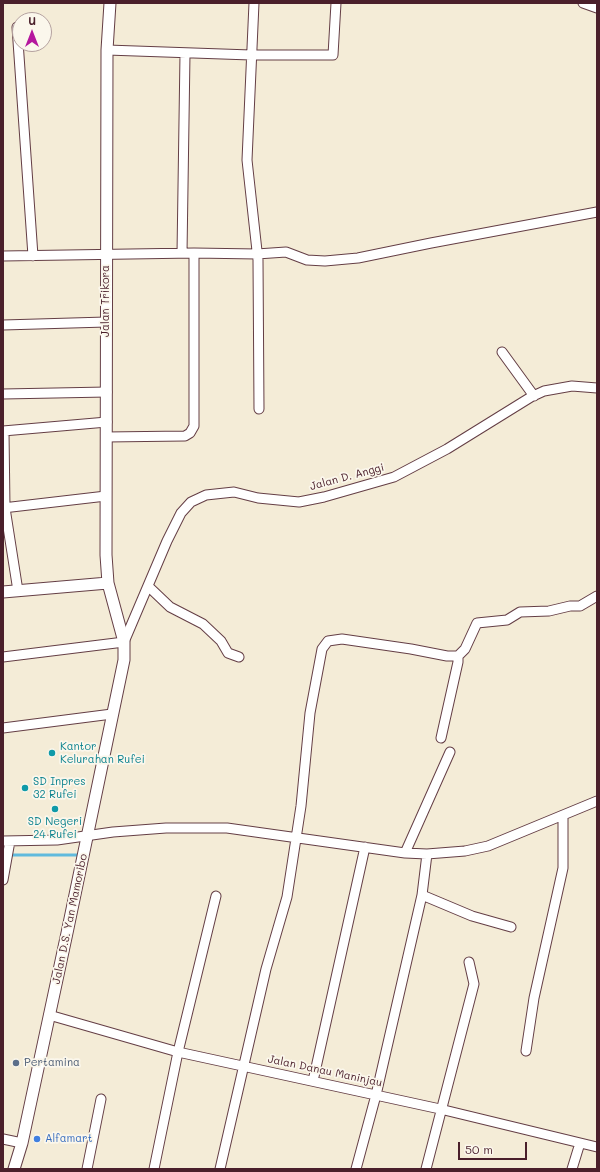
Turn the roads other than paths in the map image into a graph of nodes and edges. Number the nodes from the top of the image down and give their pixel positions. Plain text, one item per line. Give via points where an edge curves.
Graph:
1 (110, 3) edge
2 (254, 3) edge
3 (336, 3) edge
4 (583, 3) edge
5 (596, 6) edge
6 (107, 50) junction
7 (19, 52) edge
8 (184, 54) junction
9 (251, 55) junction
10 (597, 212) edge
11 (182, 253) junction
12 (194, 253) junction
13 (257, 254) junction
14 (106, 255) junction
15 (3, 256) edge
16 (33, 256) junction
17 (106, 322) junction
18 (3, 325) edge
19 (502, 352) dead end
20 (597, 388) edge
21 (107, 392) junction
22 (3, 394) edge
23 (534, 396) junction
24 (259, 409) dead end
25 (107, 422) junction
26 (3, 431) edge
27 (106, 437) junction
28 (106, 496) junction
29 (4, 508) edge
30 (108, 583) junction
31 (149, 587) junction
32 (18, 591) junction
33 (3, 592) edge
34 (597, 596) edge
35 (111, 599) joint
36 (124, 642) junction
37 (458, 656) junction
38 (3, 657) edge
39 (239, 657) dead end
40 (112, 714) junction
41 (3, 728) edge
42 (441, 738) dead end
43 (450, 752) dead end
44 (597, 802) edge
45 (563, 816) junction
46 (87, 837) junction
47 (296, 837) junction
48 (7, 844) edge
49 (365, 847) junction
50 (405, 853) junction
51 (427, 854) junction
52 (3, 880) edge
53 (422, 895) junction
54 (216, 896) dead end
55 (511, 928) dead end
56 (469, 962) dead end
57 (49, 1015) junction
58 (526, 1051) dead end
59 (178, 1052) junction
60 (244, 1066) junction
61 (312, 1081) junction
62 (376, 1095) junction
63 (102, 1099) dead end
64 (440, 1109) junction
65 (3, 1139) edge
66 (22, 1143) junction
67 (580, 1143) junction
68 (597, 1147) edge
69 (14, 1169) edge
70 (87, 1169) edge
71 (154, 1169) edge
72 (220, 1169) edge
73 (356, 1169) edge
74 (426, 1169) edge
75 (572, 1169) edge

1 - 6 street, Jalan Trikora
2 - 9 street
3 - 9 street via 333,55
4 - 5 street
6 - 8 street
6 - 14 street, Jalan Trikora
7 - 16 street
8 - 9 street
8 - 11 street
9 - 13 street via 247,160
10 - 13 street via 358,258 326,261 307,260 286,252
11 - 12 street
11 - 14 street
12 - 13 street
12 - 27 street via 194,426 185,436
13 - 24 street
14 - 16 street
14 - 17 street, Jalan Trikora
15 - 16 street
17 - 18 street
17 - 21 street, Jalan Trikora
19 - 23 street
20 - 23 street, Jalan D. Anggi via 560,387
21 - 22 street
21 - 25 street, Jalan Trikora
23 - 31 street, Jalan D. Anggi via 447,450 394,477 324,498 299,502 272,500 234,492 206,495 181,513
25 - 26 street
25 - 27 street, Jalan Trikora
26 - 29 street
27 - 28 street, Jalan Trikora
28 - 29 street
28 - 30 street, Jalan Trikora
29 - 32 street
30 - 32 street
30 - 35 street, Jalan Trikora
31 - 36 street, Jalan D. Anggi
31 - 39 street via 170,607 203,624 221,641 228,653
32 - 33 street
34 - 37 street via 580,606 520,612 507,620 477,623 465,649
35 - 36 street, Jalan D.S. Yan Mamoribo
36 - 38 street
36 - 40 street, Jalan D.S. Yan Mamoribo via 124,660
37 - 42 street
37 - 47 street via 342,639 328,641 322,649 310,713
40 - 41 street
40 - 46 street, Jalan D.S. Yan Mamoribo
43 - 50 street
44 - 45 street
45 - 51 street via 488,846
45 - 58 street via 563,868 534,998
46 - 47 street via 113,832 166,828 227,828
46 - 48 street
46 - 57 street, Jalan D.S. Yan Mamoribo
47 - 49 street
47 - 60 street via 287,897 266,969
48 - 52 street via 8,861
49 - 50 street
49 - 61 street
50 - 51 street
51 - 53 street
53 - 55 street via 472,916
53 - 62 street
54 - 59 street
56 - 64 street via 474,984
57 - 59 street, Jalan Danau Maninjau
57 - 66 street, Jalan D.S. Yan Mamoribo
59 - 60 street, Jalan Danau Maninjau
59 - 71 street
60 - 61 street, Jalan Danau Maninjau
60 - 72 street
61 - 62 street, Jalan Danau Maninjau
62 - 64 street, Jalan Danau Maninjau
62 - 73 street
63 - 70 street
64 - 67 street, Jalan Danau Maninjau
64 - 74 street
65 - 66 street
66 - 69 street, Jalan D.S. Yan Mamoribo
67 - 68 street, Jalan Danau Maninjau
67 - 75 street

